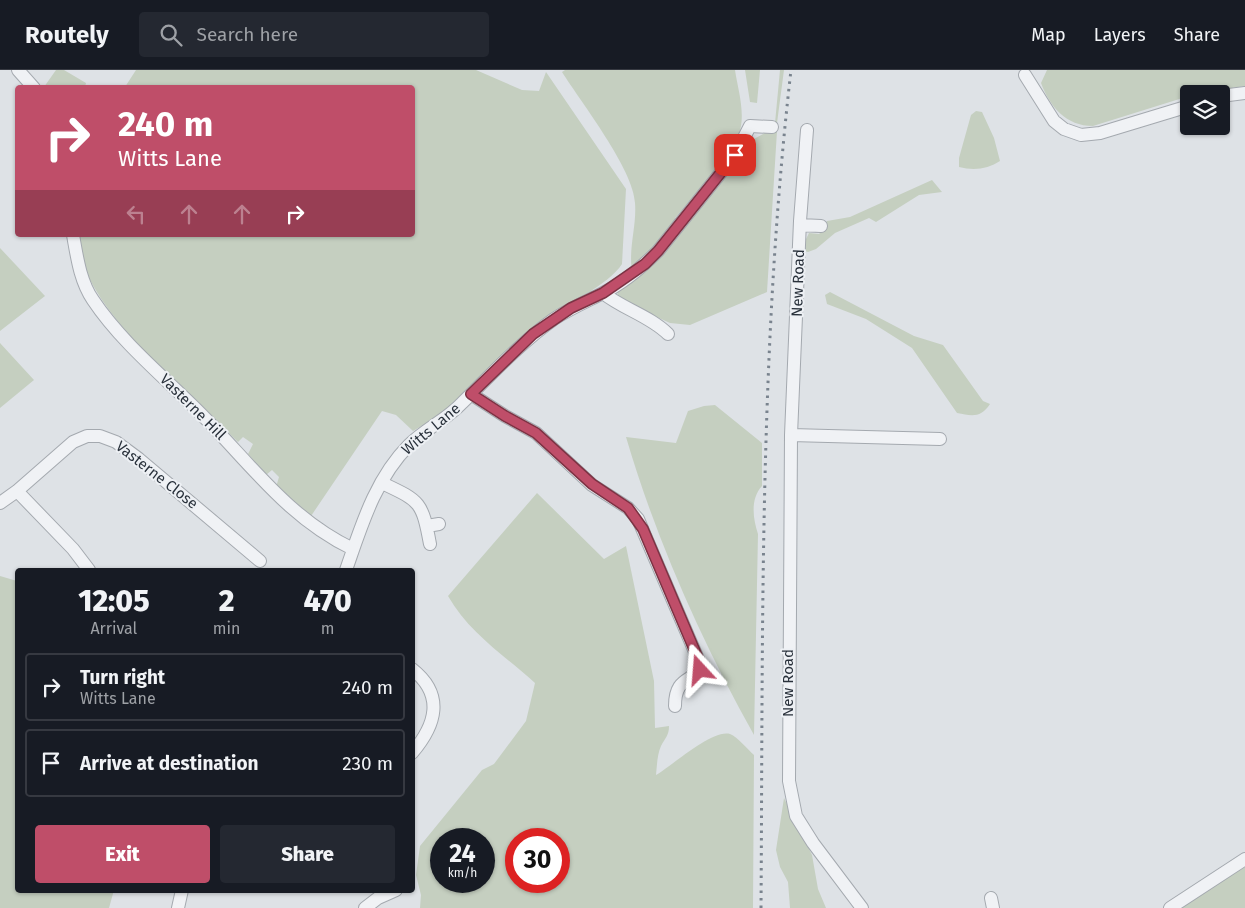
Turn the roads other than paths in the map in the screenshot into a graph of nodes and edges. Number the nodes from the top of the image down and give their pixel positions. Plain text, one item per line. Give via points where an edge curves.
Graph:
1 (18, 70) edge
2 (1025, 74) dead end
3 (31, 85) edge
4 (1245, 93) edge
5 (1230, 95) edge
6 (1180, 109) edge
7 (772, 126) dead end
8 (807, 130) dead end
9 (800, 226) junction
10 (821, 226) dead end
11 (73, 237) edge
12 (603, 293) junction
13 (668, 334) dead end
14 (471, 394) junction
15 (791, 435) junction
16 (940, 439) dead end
17 (382, 483) junction
18 (17, 491) junction
19 (0, 503) edge
20 (430, 544) dead end
21 (352, 549) junction
22 (260, 561) dead end
23 (88, 568) edge
24 (347, 568) edge
25 (415, 672) edge
26 (674, 706) dead end
27 (415, 748) edge
28 (1245, 858) edge
29 (181, 893) edge
30 (389, 893) edge
31 (178, 908) edge
32 (365, 908) edge
33 (862, 908) edge
34 (1170, 908) edge

1 - 3 street
2 - 6 street via 1054,122 1082,135 1100,133
4 - 5 street
7 - 12 street, Witts Lane via 750,126 735,155 658,251
8 - 9 street, New Road
9 - 10 street
9 - 15 street, New Road
11 - 21 street, Vasterne Hill via 81,275 93,300 122,335 290,508 314,528
12 - 13 street via 620,306 659,325
12 - 14 street, Witts Lane via 571,308 533,334
14 - 17 street, Witts Lane via 444,420 407,447
14 - 26 street via 536,433 592,484 628,508 638,519 701,666 678,688
15 - 16 street
15 - 33 street, New Road via 788,699 791,798 796,816 813,843
17 - 20 street via 418,503 433,525
17 - 21 street, Witts Lane
18 - 19 street, Vasterne Close
18 - 22 street, Vasterne Close via 78,438 106,437 139,459
18 - 23 street via 79,554
21 - 24 street, Witts Lane
25 - 27 street via 428,686 433,706 430,726
28 - 34 street
29 - 31 street
30 - 32 street

